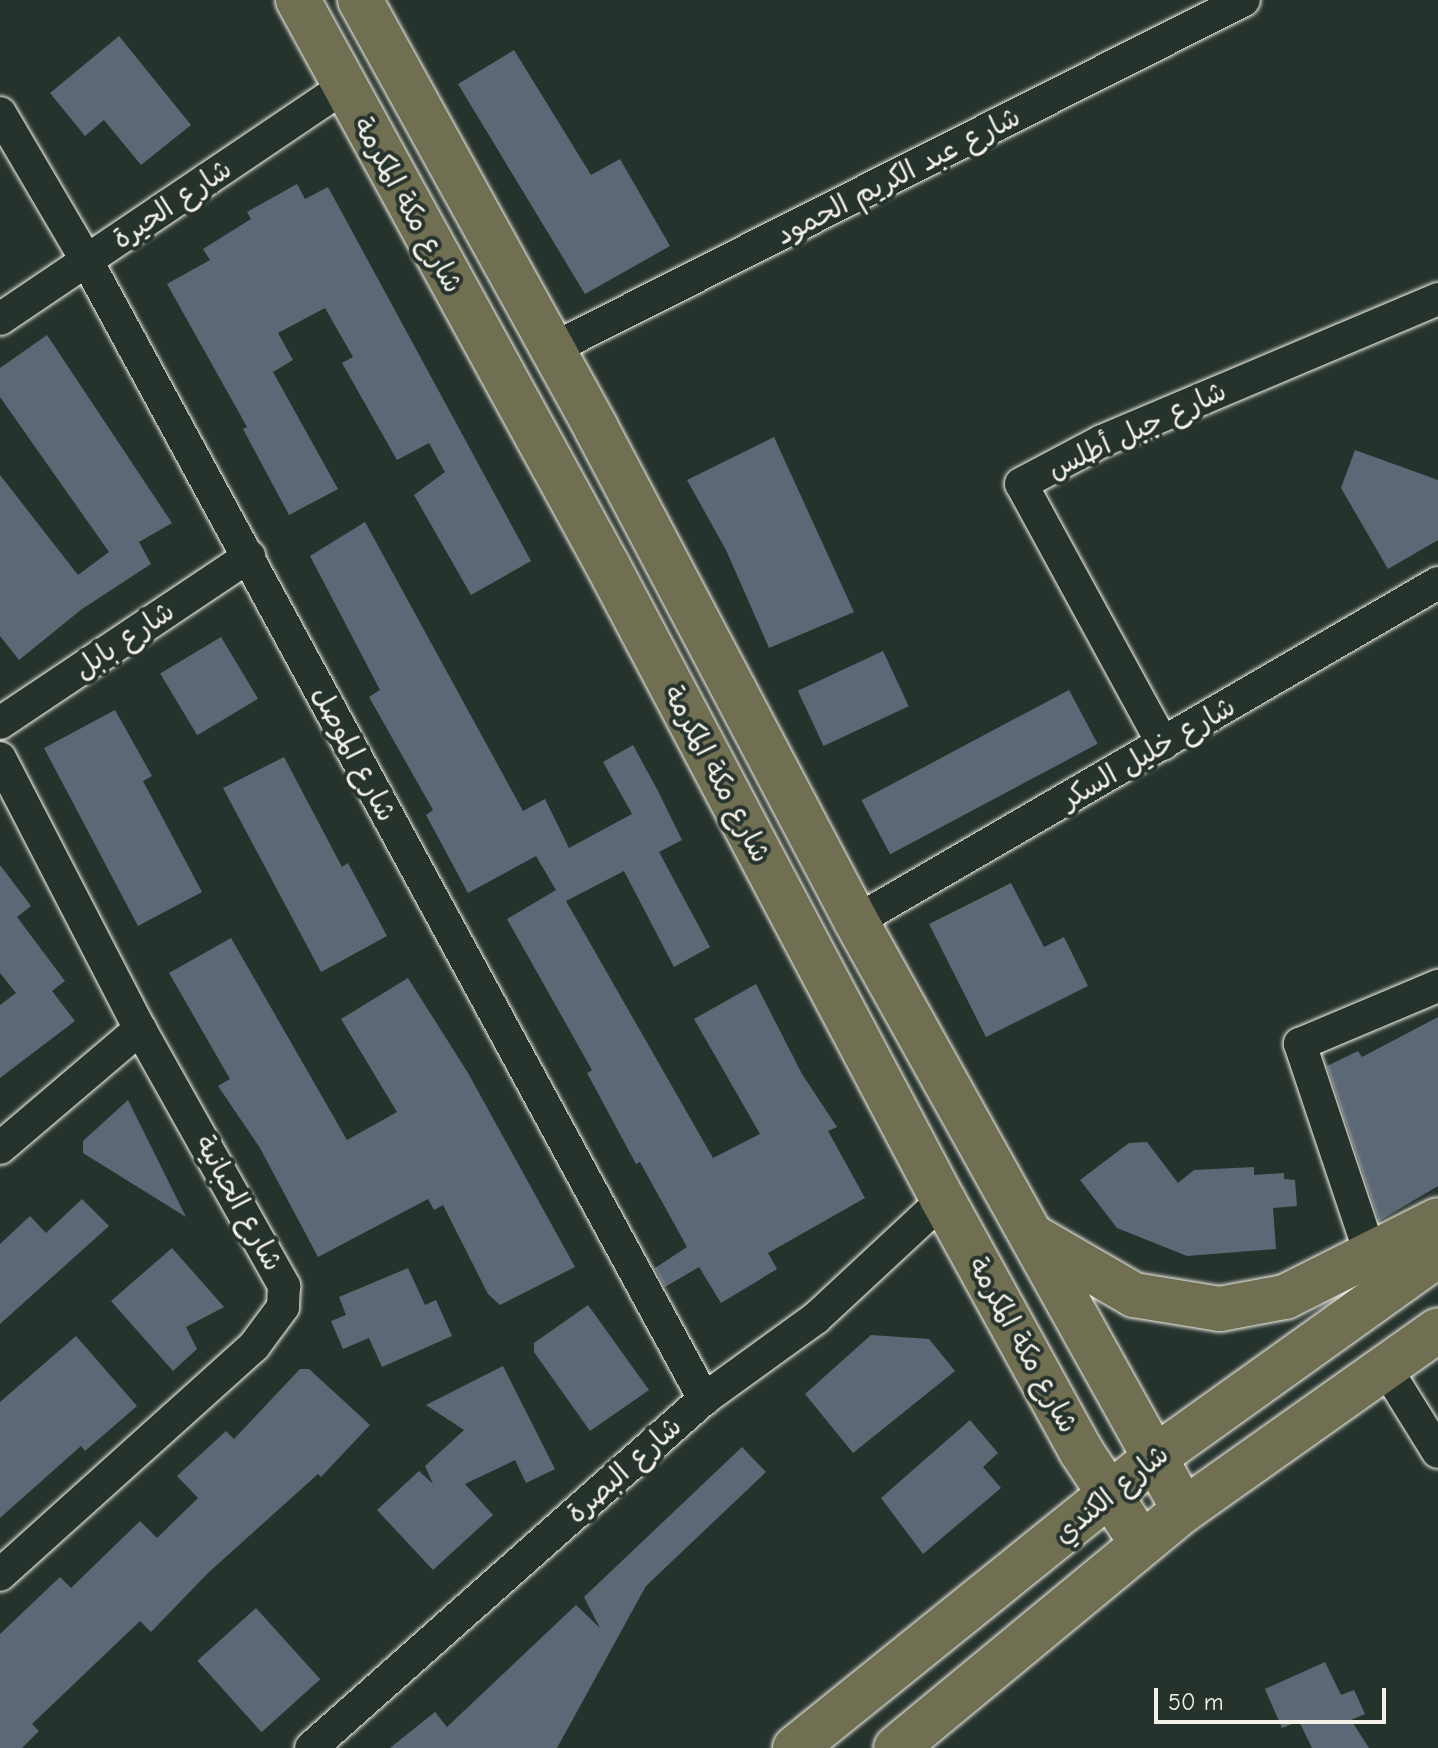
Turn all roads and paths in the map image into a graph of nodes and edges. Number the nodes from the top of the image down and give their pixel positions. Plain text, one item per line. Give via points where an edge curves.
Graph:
1 (298, 0) edge
2 (360, 0) edge
3 (1244, 0) edge
4 (343, 88) junction
5 (0, 113) edge
6 (87, 261) junction
7 (1438, 299) edge
8 (0, 319) edge
9 (550, 350) junction
10 (249, 556) junction
11 (1438, 583) edge
12 (4, 712) edge
13 (1163, 744) junction
14 (0, 758) edge
15 (856, 921) junction
16 (1438, 986) edge
17 (140, 1029) junction
18 (0, 1148) edge
19 (943, 1200) junction
20 (1438, 1220) edge
21 (1033, 1237) junction
22 (1438, 1255) edge
23 (1371, 1256) junction
24 (1438, 1330) edge
25 (1385, 1367) junction
26 (704, 1399) junction
27 (1438, 1452) edge
28 (1154, 1458) junction
29 (1109, 1494) junction
30 (1184, 1510) junction
31 (1142, 1544) junction
32 (0, 1575) edge
33 (311, 1748) edge
34 (795, 1748) edge
35 (896, 1748) edge

1 - 4 main road, شارع مكة المكرمة
2 - 9 main road, شارع مكة المكرمة
3 - 9 street, شارع عبد الكريم الحمود
4 - 6 street, شارع الحيرة
4 - 19 main road, شارع مكة المكرمة via 608,566
5 - 6 street, شارع الموصل
6 - 8 street, شارع الحيرة
6 - 10 street, شارع الموصل
7 - 13 street, شارع جبل أطلس via 1102,441 1021,484
9 - 15 main road, شارع مكة المكرمة
10 - 12 street, شارع بابل
10 - 26 street, شارع الموصل
11 - 13 street, شارع خليل السكر
13 - 15 street, شارع خليل السكر
14 - 17 street, شارع الحبانية
15 - 21 main road, شارع مكة المكرمة
16 - 23 street via 1300,1044
17 - 18 street
17 - 32 street, شارع الحبانية via 274,1259 284,1286 283,1307 254,1346
19 - 26 street, شارع البصرة via 816,1318
19 - 29 main road, شارع مكة المكرمة
20 - 23 main road
21 - 23 main road via 1134,1295 1192,1308 1253,1307
21 - 28 main road, شارع مكة المكرمة
22 - 28 main road, شارع الكندي
24 - 25 main road, شارع الكندي
25 - 27 street
25 - 30 main road, شارع الكندي
26 - 33 street, شارع البصرة
28 - 29 main road, شارع الكندي
28 - 30 main road, شارع مكة المكرمة
29 - 31 main road, شارع مكة المكرمة
29 - 34 main road, شارع الكندي
30 - 31 main road, شارع الكندي
31 - 35 main road, شارع الكندي

